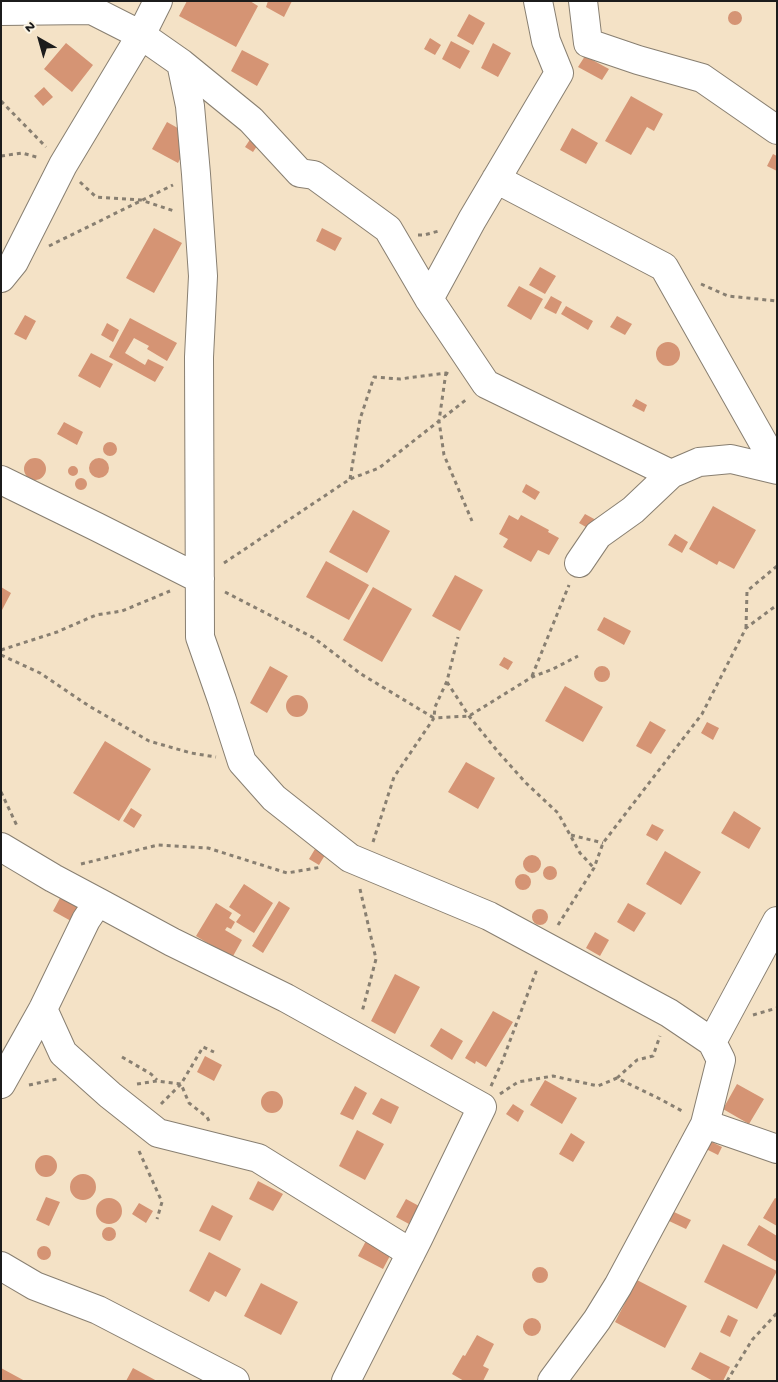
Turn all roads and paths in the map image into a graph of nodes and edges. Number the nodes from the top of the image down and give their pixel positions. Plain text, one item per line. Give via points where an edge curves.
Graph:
1 (4, 1) edge
2 (158, 1) edge
3 (538, 1) edge
4 (583, 1) edge
5 (82, 6) edge
6 (1, 11) edge
7 (140, 35) junction
8 (181, 63) junction
9 (1, 101) edge
10 (777, 130) edge
11 (1, 156) edge
12 (63, 165) junction
13 (196, 174) junction
14 (496, 179) junction
15 (141, 200) junction
16 (199, 219) junction
17 (472, 220) junction
18 (388, 229) junction
19 (48, 247) dead end
20 (1, 278) edge
21 (700, 283) dead end
22 (429, 299) junction
23 (777, 301) edge
24 (446, 364) dead end
25 (446, 373) junction
26 (486, 384) junction
27 (439, 421) junction
28 (777, 468) edge
29 (671, 474) junction
30 (350, 479) junction
31 (1, 480) edge
32 (472, 521) dead end
33 (579, 563) joint
34 (777, 566) edge
35 (200, 579) junction
36 (777, 605) edge
37 (746, 628) junction
38 (458, 637) dead end
39 (1, 650) edge
40 (1, 655) edge
41 (578, 656) dead end
42 (532, 677) junction
43 (447, 681) junction
44 (469, 716) junction
45 (434, 718) junction
46 (242, 762) junction
47 (1, 792) edge
48 (570, 835) junction
49 (11, 840) edge
50 (604, 843) junction
51 (350, 858) junction
52 (594, 868) junction
53 (53, 878) junction
54 (98, 902) junction
55 (777, 921) edge
56 (545, 946) junction
57 (769, 958) edge
58 (43, 1009) junction
59 (669, 1013) junction
60 (355, 1036) junction
61 (712, 1042) junction
62 (122, 1057) dead end
63 (616, 1078) junction
64 (157, 1081) dead end
65 (1, 1084) edge
66 (482, 1107) junction
67 (705, 1124) junction
68 (136, 1144) dead end
69 (777, 1149) edge
70 (157, 1219) dead end
71 (411, 1253) junction
72 (1, 1266) edge
73 (777, 1313) edge
74 (235, 1381) edge
75 (346, 1381) edge
76 (552, 1381) edge
77 (727, 1381) edge

1 - 6 street
2 - 7 street
3 - 14 street via 546,41 559,73
4 - 10 street via 588,43 702,78
5 - 6 street
5 - 7 street
7 - 8 street
7 - 12 street
8 - 13 street via 190,106
8 - 18 street via 251,120 300,173 314,175
9 - 12 path
11 - 12 path via 22,153
12 - 15 path via 96,197
12 - 20 street via 14,262
13 - 15 path
13 - 16 street
14 - 17 street
14 - 28 street via 664,267
15 - 16 path
15 - 19 path
16 - 35 street via 203,276 199,356
17 - 18 path via 424,236
17 - 22 street
18 - 22 street
21 - 23 path via 728,296
22 - 26 street
24 - 25 path
25 - 26 path
25 - 27 path
25 - 30 path via 400,379 374,377 360,419
26 - 27 path
26 - 29 street
27 - 30 path via 379,468
27 - 32 path via 444,455
28 - 29 street via 731,459 699,462
29 - 33 street via 633,510 598,535
30 - 35 path
31 - 35 street
33 - 42 path
34 - 37 path via 747,592
35 - 39 path via 122,610 96,615
35 - 45 path via 314,638 361,674
35 - 46 street via 200,638
36 - 37 path
37 - 50 path via 702,714
38 - 43 path
40 - 46 path via 40,673 149,741
41 - 42 path
42 - 44 path
43 - 44 path
43 - 45 path via 435,707
44 - 45 path
44 - 48 path via 526,783 558,813
45 - 51 path via 394,777 371,848
46 - 51 street via 274,798
47 - 49 path
48 - 50 path
48 - 52 path via 580,854
49 - 53 street
50 - 52 path
51 - 53 path via 319,868 287,873 208,848 158,845 64,868
51 - 56 street via 489,916
51 - 60 path via 376,959
52 - 56 path
53 - 54 street
54 - 58 street
54 - 60 street
55 - 57 street
56 - 59 street
56 - 66 path
57 - 61 street
58 - 65 street
58 - 71 street via 63,1053 158,1133 258,1158
59 - 61 street
59 - 63 path via 653,1056 637,1060
60 - 66 street
61 - 67 street via 721,1060
62 - 64 path
63 - 66 path via 598,1086 553,1076 518,1082
63 - 67 path
66 - 71 street
67 - 69 street
67 - 76 street via 618,1286
68 - 70 path via 162,1202
71 - 75 street
72 - 74 street via 35,1286 98,1310
73 - 77 path via 752,1340

